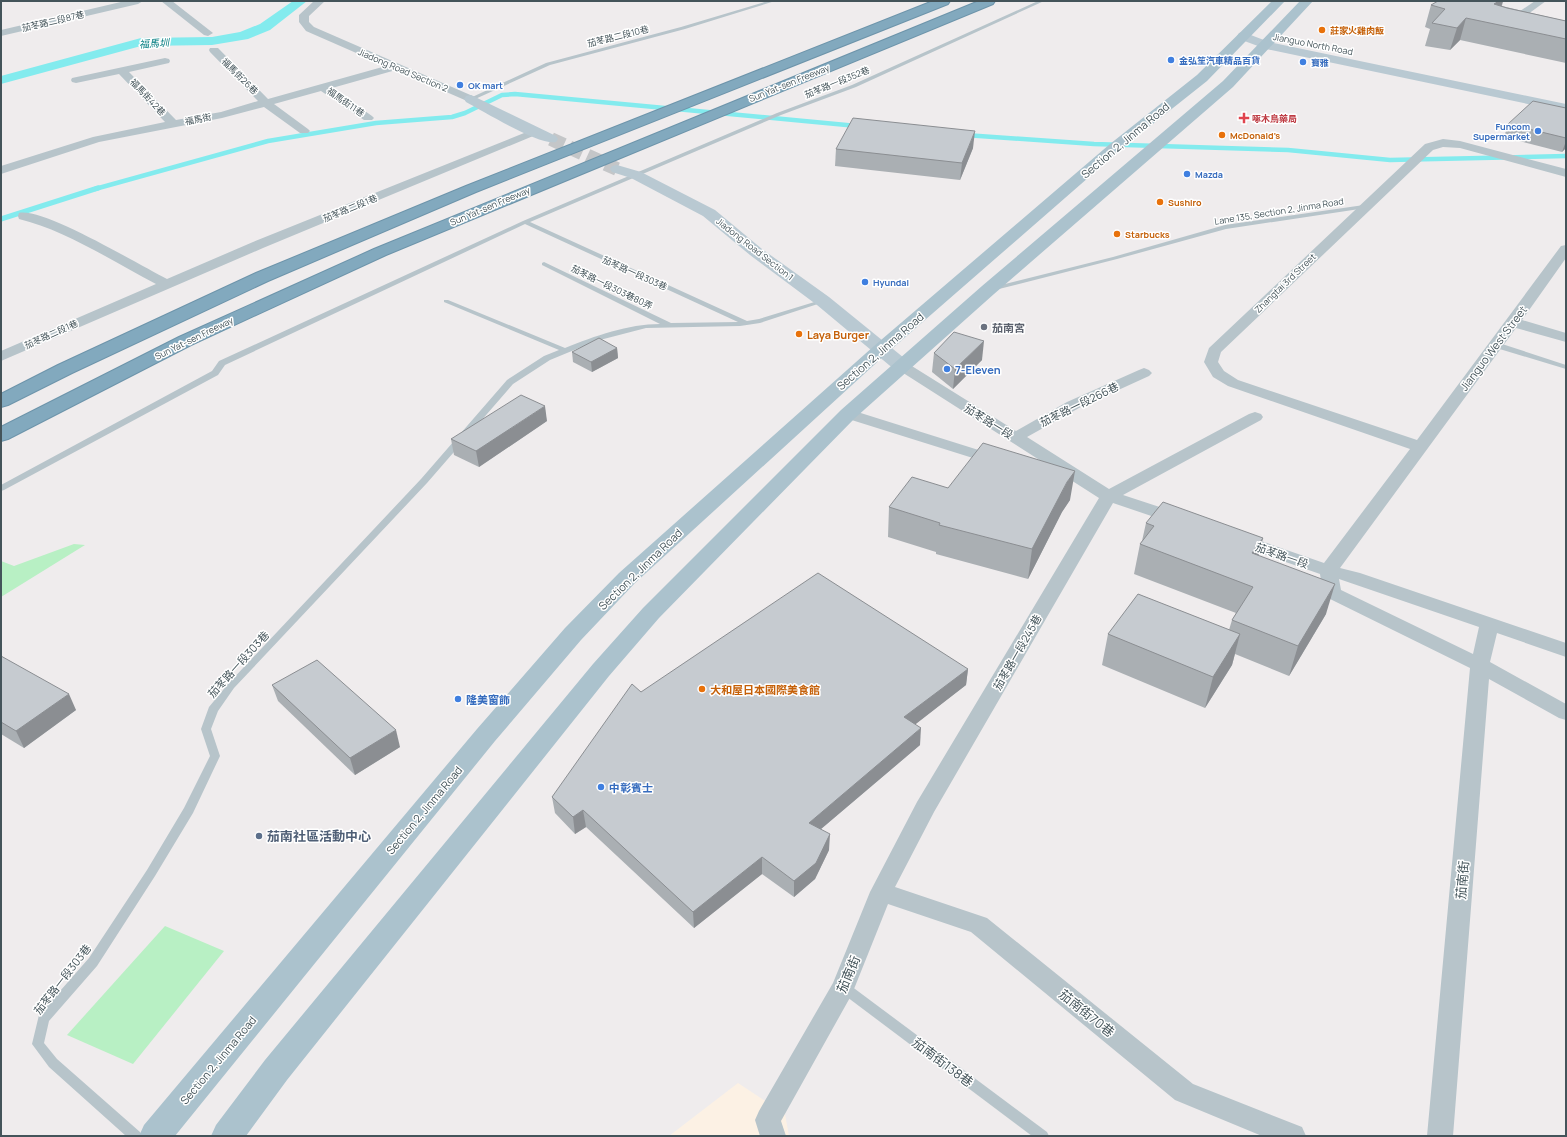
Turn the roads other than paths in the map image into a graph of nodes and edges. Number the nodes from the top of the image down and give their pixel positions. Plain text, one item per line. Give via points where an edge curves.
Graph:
1 (138, 1) edge
2 (166, 1) edge
3 (320, 1) edge
4 (773, 1) edge
5 (944, 1) edge
6 (989, 1) edge
7 (1042, 1) edge
8 (1279, 1) edge
9 (1308, 1) edge
10 (1541, 1) edge
11 (1520, 29) edge
12 (1, 33) edge
13 (208, 33) dead end
14 (1243, 36) junction
15 (1270, 40) junction
16 (214, 50) dead end
17 (165, 61) dead end
18 (395, 67) junction
19 (122, 70) junction
20 (76, 80) dead end
21 (323, 87) junction
22 (1566, 97) edge
23 (266, 103) junction
24 (478, 103) junction
25 (1566, 108) edge
26 (368, 118) dead end
27 (173, 124) junction
28 (304, 131) dead end
29 (534, 132) junction
30 (551, 139) tunnel mouth
31 (617, 169) tunnel mouth
32 (1, 170) edge
33 (1566, 173) edge
34 (636, 175) junction
35 (1364, 207) junction
36 (24, 216) dead end
37 (525, 222) junction
38 (1566, 249) edge
39 (544, 264) dead end
40 (166, 284) junction
41 (988, 290) junction
42 (823, 301) junction
43 (446, 302) dead end
44 (1513, 322) junction
45 (745, 323) junction
46 (673, 327) junction
47 (1566, 338) edge
48 (1496, 345) junction
49 (564, 350) junction
50 (880, 350) junction
51 (1, 357) edge
52 (902, 366) junction
53 (1566, 367) edge
54 (1144, 373) dead end
55 (1, 401) edge
56 (848, 414) junction
57 (1255, 417) dead end
58 (1, 435) edge
59 (1016, 437) junction
60 (1420, 447) junction
61 (1012, 466) edge
62 (1049, 477) edge
63 (1, 488) edge
64 (1109, 496) junction
65 (1190, 523) edge
66 (1328, 570) junction
67 (1332, 592) junction
68 (1489, 625) junction
69 (1566, 650) edge
70 (1480, 665) junction
71 (1566, 713) edge
72 (925, 808) joint
73 (881, 892) junction
74 (843, 987) junction
75 (135, 1136) edge
76 (155, 1136) edge
77 (227, 1136) edge
78 (773, 1136) edge
79 (1042, 1136) edge
80 (1294, 1136) edge
81 (1440, 1136) edge

1 - 12 street, 茄苳路二段87巷
2 - 13 street
3 - 18 street, Jiadong Road Section 2 via 304,15 304,22 310,29
4 - 24 lane, 茄苳路二段10巷 via 684,28 548,64
5 - 55 highway, Sun Yat-sen Freeway via 471,189 269,274
6 - 58 highway, Sun Yat-sen Freeway via 380,252 185,341
7 - 34 lane, 茄苳路一段352巷 via 854,86 779,114
8 - 14 main road, Section 2, Jinma Road
9 - 15 main road
10 - 11 street via 1520,12 1505,26
14 - 15 street, Jianguo North Road
14 - 50 main road, Section 2, Jinma Road via 1202,78 1118,145
15 - 22 street, Jianguo North Road
15 - 25 street, Jianguo North Road
15 - 41 main road via 1228,84
16 - 23 street, 福馬街26巷
17 - 19 street
18 - 21 street, 福馬街
18 - 24 street, Jiadong Road Section 2
19 - 20 street
19 - 27 street, 福馬街42巷
21 - 23 street, 福馬街
21 - 26 street, 福馬街11巷
23 - 27 street, 福馬街 via 222,115
23 - 28 street, 福馬街26巷
24 - 29 street, Jiadong Road Section 2
27 - 32 street, 福馬街 via 97,140
29 - 30 street, Jiadong Road Section 2
29 - 40 street, 茄苳路二段1巷
31 - 34 street, Jiadong Road Section 1
33 - 35 street, Zhangtai 3rd Street via 1460,145 1443,143 1429,147
34 - 37 lane, 茄苳路一段352巷
34 - 42 street, Jiadong Road Section 1 via 709,212 756,252
35 - 41 lane, Lane 135, Section 2, Jinma Road via 1226,227
35 - 60 street, Zhangtai 3rd Street via 1214,351 1211,362 1218,374 1233,383
36 - 40 street via 56,226
37 - 45 lane, 茄苳路一段303巷
37 - 63 lane, 茄苳路一段352巷 via 222,363 215,373
38 - 44 street, Jianguo West Street
39 - 46 lane, 茄苳路一段303巷80弄
40 - 51 street, 茄苳路二段1巷
41 - 52 main road
42 - 45 lane, 茄苳路一段303巷 via 760,321
42 - 50 street, Jiadong Road Section 1
43 - 49 lane
44 - 47 street
44 - 48 street, Jianguo West Street
45 - 46 lane, 茄苳路一段303巷
46 - 49 lane, 茄苳路一段303巷 via 646,326 593,339
48 - 53 lane
48 - 60 street, Jianguo West Street
49 - 75 lane, 茄苳路一段303巷 via 510,382 424,481 231,686 213,710 206,729 215,756 189,810 93,962 43,1019 38,1044 53,1063
50 - 52 street, 茄苳路一段
50 - 76 main road, Section 2, Jinma Road via 627,578 573,634 481,741
52 - 56 main road
52 - 59 street, 茄苳路一段
54 - 59 street, 茄苳路一段266巷 via 1073,405
56 - 61 street
56 - 77 main road via 651,613 606,665 276,1070
57 - 64 street
59 - 64 street, 茄苳路一段
60 - 66 street, Jianguo West Street
62 - 64 street
64 - 65 street, 茄苳路一段
64 - 72 street, 茄苳路一段245巷
66 - 67 street
66 - 67 street, 茄苳路一段 via 1220,533
66 - 68 street, 茄苳路一段
67 - 70 street
68 - 69 street, 茄苳路一段
68 - 70 street, 茄南街
70 - 71 street
70 - 81 street, 茄南街
72 - 73 street, 茄南街
73 - 74 street, 茄南街
73 - 80 street, 茄南街70巷 via 979,925 1184,1092
74 - 78 street, 茄南街 via 768,1120
74 - 79 lane, 茄南街138巷

